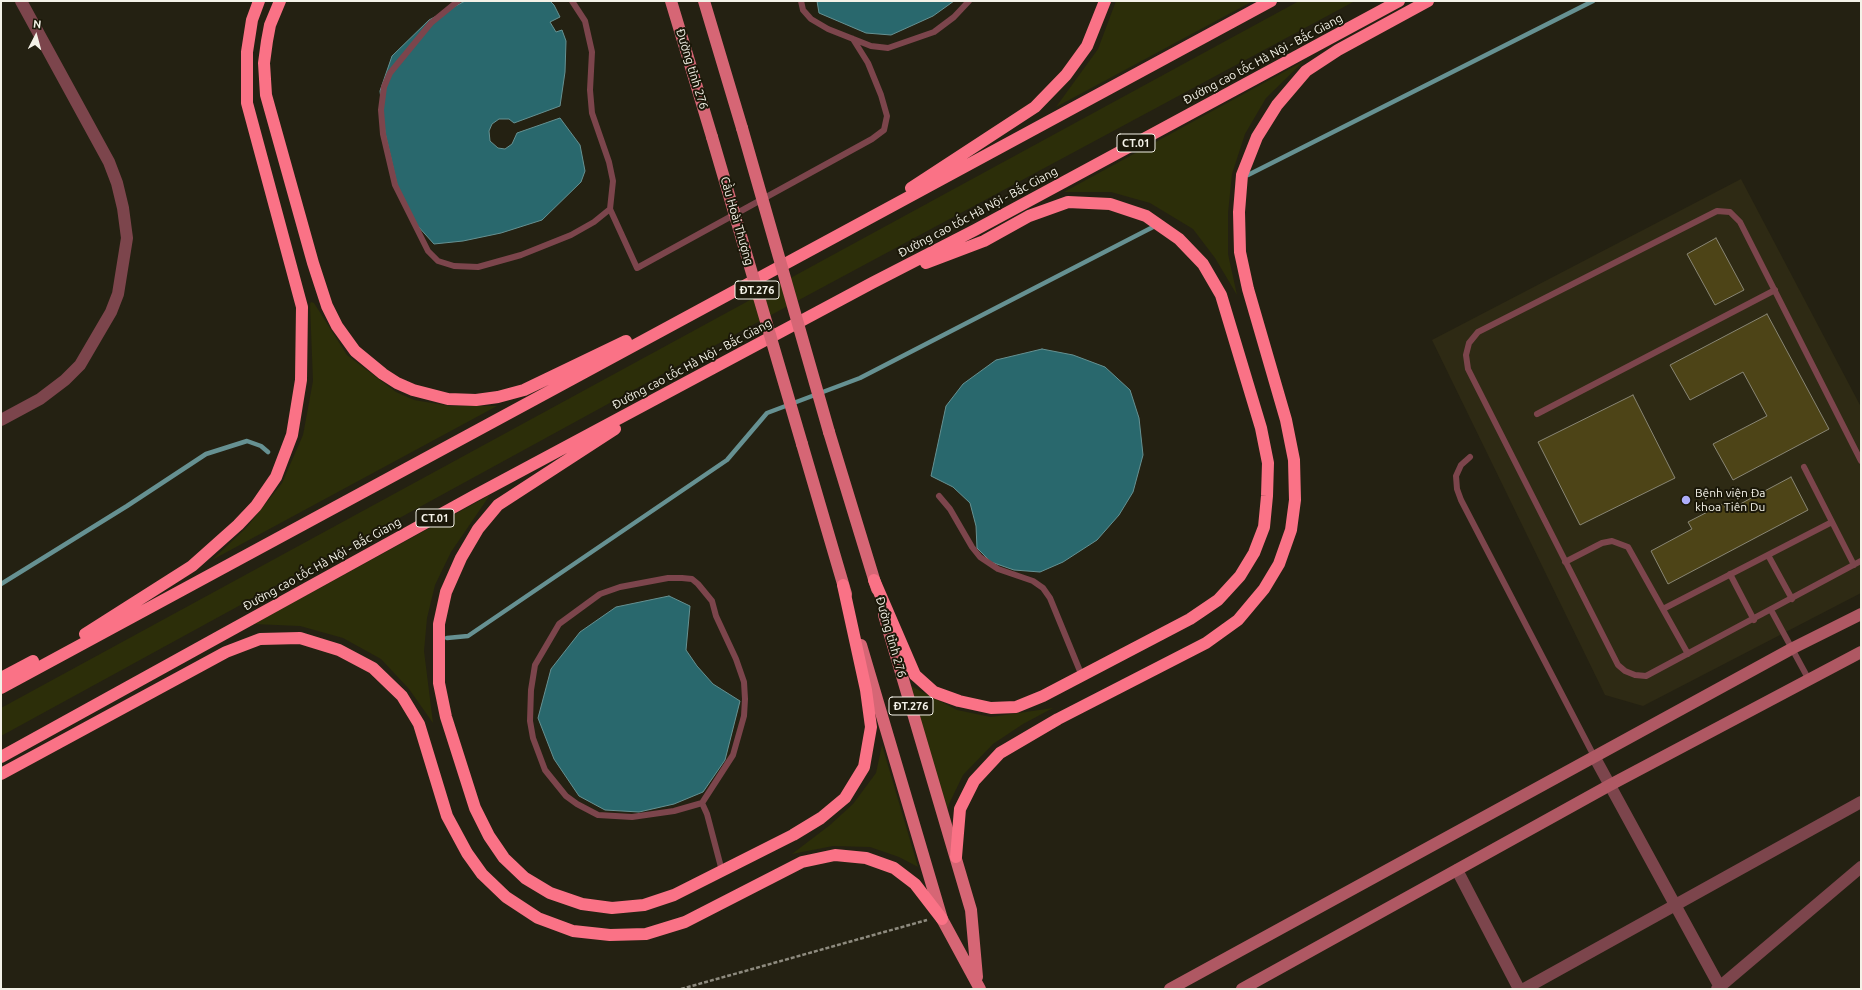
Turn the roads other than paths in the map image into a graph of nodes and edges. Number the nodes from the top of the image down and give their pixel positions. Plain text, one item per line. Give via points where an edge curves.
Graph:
1 (21, 1) edge
2 (259, 1) edge
3 (280, 1) edge
4 (458, 1) edge
5 (572, 1) edge
6 (671, 1) edge
7 (704, 1) edge
8 (801, 1) edge
9 (969, 1) edge
10 (1104, 1) edge
11 (1271, 1) edge
12 (1399, 1) edge
13 (1428, 1) edge
14 (853, 39) junction
15 (712, 137) joint
16 (610, 209) junction
17 (835, 238) junction
18 (872, 283) junction
19 (1775, 290) junction
20 (686, 316) junction
21 (678, 388) junction
22 (1537, 414) dead end
23 (1, 420) edge
24 (802, 444) joint
25 (1470, 457) dead end
26 (1861, 461) edge
27 (1804, 467) dead end
28 (939, 496) dead end
29 (1832, 522) junction
30 (1768, 555) junction
31 (1861, 561) edge
32 (1566, 562) junction
33 (1854, 565) junction
34 (1730, 574) junction
35 (874, 580) junction
36 (843, 585) junction
37 (1792, 599) junction
38 (1663, 609) junction
39 (1771, 610) junction
40 (1861, 614) edge
41 (1754, 620) junction
42 (1793, 648) junction
43 (1861, 652) edge
44 (1688, 654) junction
45 (1082, 676) junction
46 (1, 678) edge
47 (1809, 680) junction
48 (1, 688) edge
49 (1, 757) edge
50 (1595, 758) junction
51 (1, 774) edge
52 (1610, 785) junction
53 (1861, 802) edge
54 (702, 803) junction
55 (956, 857) junction
56 (1861, 867) edge
57 (1457, 870) junction
58 (722, 871) junction
59 (1676, 905) junction
60 (941, 918) junction
61 (979, 986) edge
62 (1719, 988) edge
63 (1170, 989) edge
64 (1242, 989) edge
65 (1519, 989) edge
66 (1524, 989) edge

1 - 23 street via 108,162 117,184 127,238 118,294 111,312 80,365 40,399
2 - 46 highway via 252,20 247,52 248,103 302,306 299,400 289,445 276,476 256,506 192,566 84,634
3 - 20 highway via 270,25 267,42 264,63 266,95 327,306 348,341 368,364 397,383 429,394 476,400 498,397 524,390 613,346
4 - 16 lane via 430,23 390,73 384,87 381,110 383,134 395,185 428,251 438,261 454,266 478,267 521,255 564,238 594,222
5 - 16 lane via 584,21 592,52 592,113 613,181
6 - 15 main road, Đường tỉnh 276 / ĐT.276
7 - 35 main road, Đường tỉnh 276 / ĐT.276, bridge
8 - 14 lane via 803,10 811,19
9 - 14 lane via 954,17 934,32 888,48 871,46
10 - 17 highway via 1087,46 1035,108
11 - 17 highway
12 - 18 highway, Đường cao tốc Hà Nội - Bắc Giang / CT.01 via 976,230
13 - 55 highway via 1306,70 1277,105 1257,138 1242,175 1239,212 1240,252 1248,289 1286,420 1294,460 1295,500 1291,530 1280,564 1264,589 1238,620 1206,642 1058,719 1000,753 974,780 960,809
14 - 16 lane via 868,63 882,101 886,123 880,135 637,268
15 - 24 main road, Cầu Hoài Thượng / ĐT.276, bridge
17 - 20 highway
18 - 21 highway, Đường cao tốc Hà Nội - Bắc Giang / CT.01
18 - 45 highway via 984,241 1029,216 1068,202 1110,204 1146,216 1179,239 1203,264 1221,295 1261,428 1268,463 1268,496 1264,527 1254,554 1240,576 1218,600 1190,619
19 - 22 lane
19 - 26 lane
19 - 32 lane via 1740,222 1730,212 1717,211 1478,332 1469,343 1466,355 1468,369
20 - 48 highway
21 - 49 highway, Đường cao tốc Hà Nội - Bắc Giang / CT.01 via 474,496
21 - 58 highway via 498,505 478,529 461,558 446,592 439,624 439,684 446,717 475,808 504,858 525,878 557,895 582,904 612,908 644,905 674,895
24 - 36 main road, Đường tỉnh 276 / ĐT.276
25 - 50 lane via 1461,465 1456,476 1461,500
27 - 29 lane
28 - 45 lane via 950,509 980,558 998,569 1033,581 1043,588 1050,598
29 - 30 lane
29 - 33 lane
30 - 34 lane
30 - 37 lane
31 - 33 lane
32 - 38 lane via 1602,543 1622,543 1628,547
32 - 44 lane via 1618,665 1625,671 1646,676
33 - 37 lane
34 - 38 lane
34 - 41 lane
35 - 45 highway via 915,675 934,692 991,708 1016,707
35 - 55 main road, Đường tỉnh 276 / ĐT.276
36 - 58 highway via 866,690 871,727 864,767 845,798 821,818
36 - 60 main road, Đường tỉnh 276 / ĐT.276
37 - 39 lane
38 - 44 lane
39 - 41 lane
39 - 42 lane
40 - 42 street
41 - 44 lane
42 - 47 lane
42 - 50 street
43 - 47 street
47 - 52 street
50 - 52 street
50 - 63 street
51 - 60 highway via 226,652 260,639 300,638 339,650 373,668 402,696 420,724 447,816 467,853 482,874 506,897 538,918 573,931 610,936 646,934 685,922 802,862 835,855 866,858 894,868 915,884
52 - 57 street
52 - 59 street
53 - 59 street
54 - 54 lane via 733,755 746,699 744,682 712,601 698,584 682,578 641,583 600,594 559,624 535,665 530,721 533,738 545,770 566,796 598,815 632,818
54 - 58 lane
55 - 61 main road, Đường tỉnh 276 / ĐT.276 via 972,910
56 - 62 street
57 - 64 street
57 - 65 street
59 - 62 street
59 - 66 street
60 - 61 main road, Đường tỉnh 276 / ĐT.276

